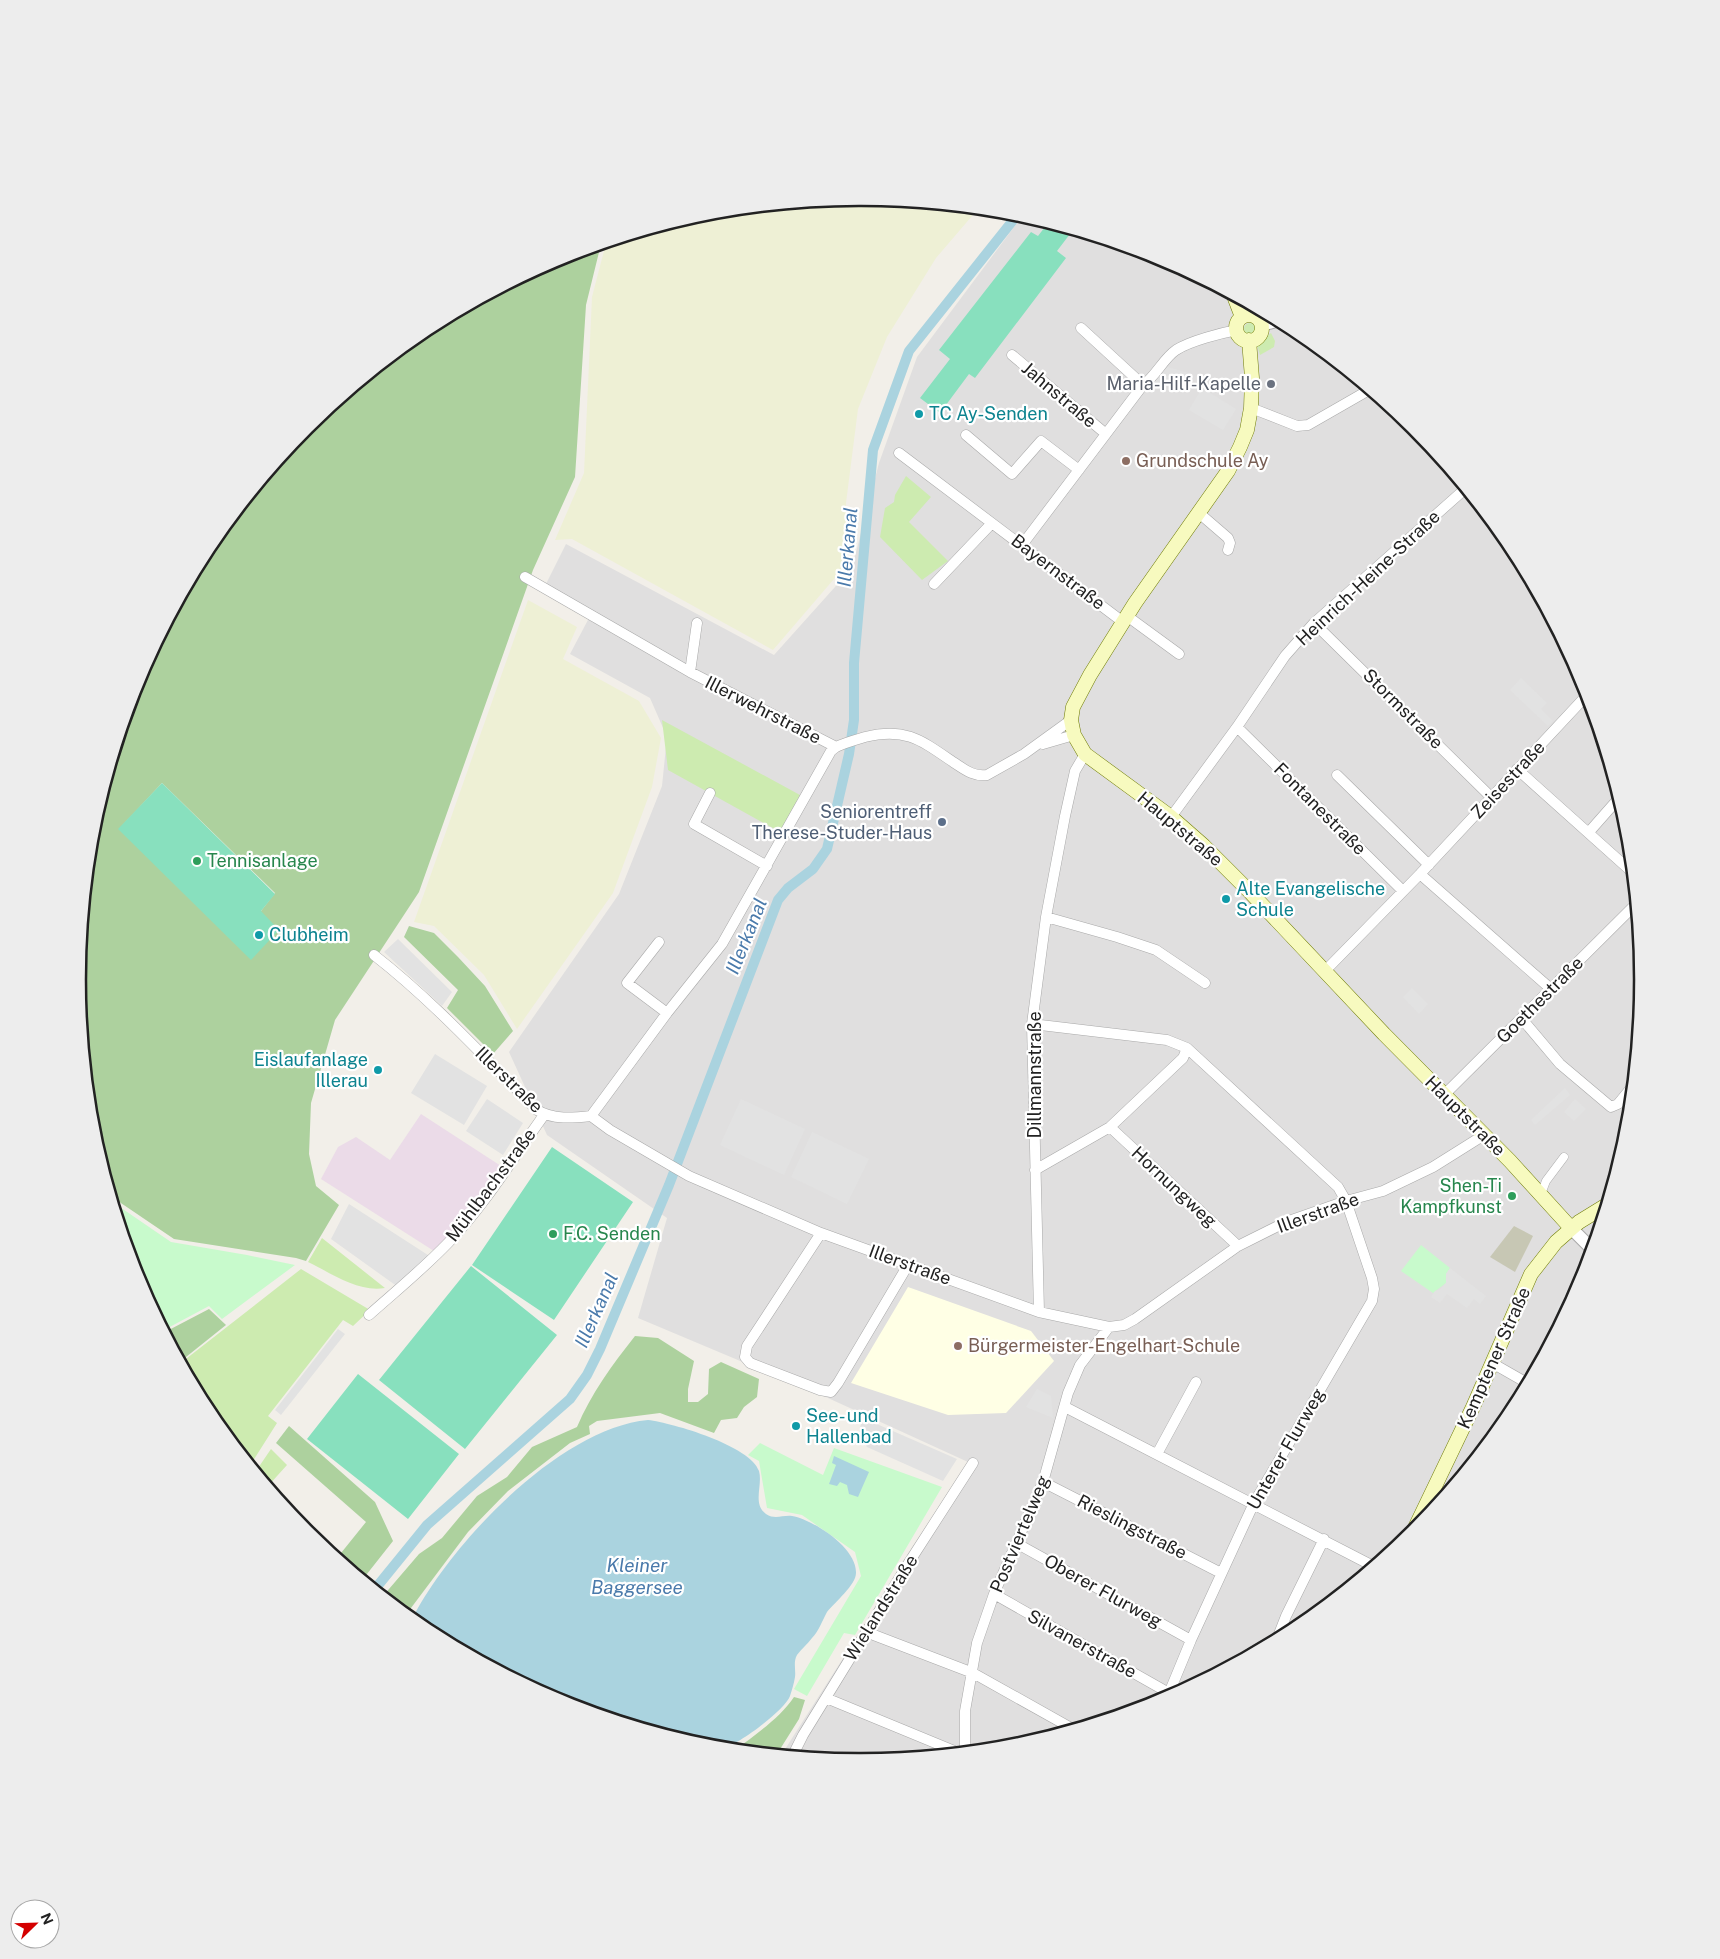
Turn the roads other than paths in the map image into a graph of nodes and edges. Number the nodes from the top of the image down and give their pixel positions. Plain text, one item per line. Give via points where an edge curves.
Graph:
1 (1236, 303) edge
2 (1269, 323) edge
3 (1240, 324) junction
4 (1262, 325) junction
5 (1081, 328) dead end
6 (1249, 340) junction
7 (1012, 355) dead end
8 (1143, 385) junction
9 (1364, 393) edge
10 (1251, 408) junction
11 (1106, 434) junction
12 (966, 435) dead end
13 (899, 453) dead end
14 (1079, 470) junction
15 (1461, 492) edge
16 (1199, 513) junction
17 (992, 522) junction
18 (1022, 545) junction
19 (1228, 550) dead end
20 (525, 577) dead end
21 (934, 584) dead end
22 (1125, 619) junction
23 (698, 623) dead end
24 (1314, 623) junction
25 (1179, 654) dead end
26 (690, 672) junction
27 (1582, 701) edge
28 (1071, 720) junction
29 (1236, 727) junction
30 (1074, 735) junction
31 (838, 746) junction
32 (1035, 746) junction
33 (1085, 754) junction
34 (1518, 769) junction
35 (1337, 775) dead end
36 (710, 793) dead end
37 (1491, 796) junction
38 (1613, 805) edge
39 (1171, 817) junction
40 (1589, 832) junction
41 (1428, 865) junction
42 (1625, 865) edge
43 (767, 866) junction
44 (1420, 874) junction
45 (1403, 892) junction
46 (1630, 910) edge
47 (1046, 917) junction
48 (658, 942) dead end
49 (374, 955) dead end
50 (1324, 972) junction
51 (1205, 983) dead end
52 (1551, 989) junction
53 (667, 1013) junction
54 (1522, 1019) junction
55 (1032, 1024) junction
56 (1187, 1048) junction
57 (1444, 1095) junction
58 (1624, 1096) edge
59 (544, 1115) junction
60 (591, 1116) junction
61 (1110, 1127) junction
62 (1484, 1135) junction
63 (1564, 1157) dead end
64 (1035, 1170) junction
65 (1541, 1194) junction
66 (1346, 1201) junction
67 (1598, 1210) edge
68 (1571, 1228) junction
69 (821, 1233) junction
70 (1587, 1244) edge
71 (1238, 1246) junction
72 (908, 1265) junction
73 (1039, 1312) junction
74 (369, 1315) dead end
75 (1109, 1327) junction
76 (1492, 1363) junction
77 (1521, 1380) edge
78 (1196, 1382) dead end
79 (1065, 1407) junction
80 (1157, 1454) junction
81 (973, 1463) dead end
82 (1043, 1482) junction
83 (1254, 1503) junction
84 (1423, 1510) edge
85 (1324, 1539) junction
86 (1016, 1543) junction
87 (1368, 1563) edge
88 (1221, 1573) junction
89 (994, 1594) junction
90 (1281, 1629) edge
91 (866, 1632) junction
92 (1191, 1640) junction
93 (973, 1674) junction
94 (1172, 1687) edge
95 (1161, 1692) edge
96 (826, 1698) junction
97 (1067, 1725) edge
98 (965, 1746) edge
99 (948, 1748) edge
100 (796, 1751) edge

1 - 3 main road
2 - 4 street
3 - 4 main road via 1253,316
3 - 6 main road via 1242,338
3 - 8 street via 1176,350
4 - 6 main road via 1258,337
5 - 8 street
6 - 10 main road, Hauptstraße
7 - 11 street, Jahnstraße
8 - 11 street
9 - 10 street via 1308,424 1297,426
10 - 16 main road, Hauptstraße via 1247,430 1228,472
11 - 14 street
12 - 14 street via 1012,474 1041,441
13 - 17 street, Bayernstraße
14 - 18 street
15 - 24 street, Heinrich-Heine-Straße
16 - 19 street via 1228,538
16 - 22 main road, Hauptstraße
17 - 18 street, Bayernstraße
17 - 21 street
18 - 22 street, Bayernstraße
20 - 26 street, Illerwehrstraße
22 - 25 street, Bayernstraße
22 - 28 main road, Hauptstraße via 1077,699
23 - 26 street
24 - 29 street, Heinrich-Heine-Straße via 1285,656
24 - 37 street, Stormstraße
26 - 31 street, Illerwehrstraße
27 - 34 street, Zeisestraße
28 - 30 main road, Hauptstraße
28 - 32 street, Illerwehrstraße
29 - 39 street, Heinrich-Heine-Straße
29 - 45 street, Fontanestraße
30 - 32 street, Illerwehrstraße
30 - 33 main road, Hauptstraße
31 - 32 street, Illerwehrstraße via 878,734 903,734 922,741 967,771 982,776 995,772
31 - 43 street via 831,751
33 - 39 main road, Hauptstraße
33 - 47 street, Dillmannstraße via 1075,771
34 - 37 street, Zeisestraße
34 - 40 street
35 - 41 street
36 - 43 street via 694,824
37 - 41 street, Zeisestraße
38 - 40 street
39 - 50 main road, Hauptstraße via 1250,892
40 - 42 street
41 - 44 street, Zeisestraße
43 - 53 street via 722,944
44 - 45 street, Zeisestraße
44 - 52 street
45 - 50 street, Zeisestraße
46 - 52 street, Goethestraße
47 - 51 street via 1156,950
47 - 55 street, Dillmannstraße
48 - 53 street via 627,983
49 - 59 street, Illerstraße via 464,1035
50 - 57 main road, Hauptstraße
52 - 54 street, Goethestraße
53 - 60 street
54 - 57 street, Goethestraße
54 - 58 street via 1560,1064 1611,1107
55 - 56 street via 1167,1040
55 - 64 street, Dillmannstraße
56 - 61 street via 1183,1058
56 - 66 street, Unterer Flurweg via 1338,1187
57 - 62 main road, Hauptstraße
59 - 60 street, Illerstraße via 563,1118
59 - 74 street, Mühlbachstraße via 480,1206 449,1242 409,1282
60 - 69 street, Illerstraße via 689,1176
61 - 64 street
61 - 71 street, Hornungweg
62 - 65 main road, Hauptstraße
62 - 66 street, Illerstraße via 1433,1167 1383,1191
63 - 65 street via 1546,1181
64 - 73 street, Dillmannstraße
65 - 68 main road, Hauptstraße
66 - 71 street, Illerstraße via 1286,1222
66 - 83 street, Unterer Flurweg via 1372,1278 1372,1300
67 - 68 main road, Kemptener Straße
68 - 70 street, Hauptstraße
68 - 76 main road, Kemptener Straße via 1531,1274
69 - 72 street, Illerstraße
69 - 72 street via 747,1346 745,1356 750,1363 831,1392
71 - 75 street, Illerstraße via 1135,1319
72 - 73 street, Illerstraße
73 - 75 street, Illerstraße
75 - 79 street, Postviertelweg via 1080,1365
76 - 77 street
76 - 84 main road, Kemptener Straße
78 - 80 street
79 - 80 street
79 - 82 street, Postviertelweg
80 - 83 street
81 - 91 street, Wielandstraße
82 - 86 street, Postviertelweg
82 - 88 street, Rieslingstraße
83 - 85 street
83 - 88 street, Unterer Flurweg
85 - 87 street
85 - 90 street
86 - 89 street, Postviertelweg
86 - 92 street, Oberer Flurweg
88 - 92 street, Unterer Flurweg
89 - 93 street, Postviertelweg via 977,1643
89 - 95 street, Silvanerstraße
91 - 93 street
91 - 96 street, Wielandstraße
92 - 94 street, Unterer Flurweg
93 - 97 street
93 - 98 street, Postviertelweg via 965,1711
96 - 99 street
96 - 100 street, Wielandstraße

